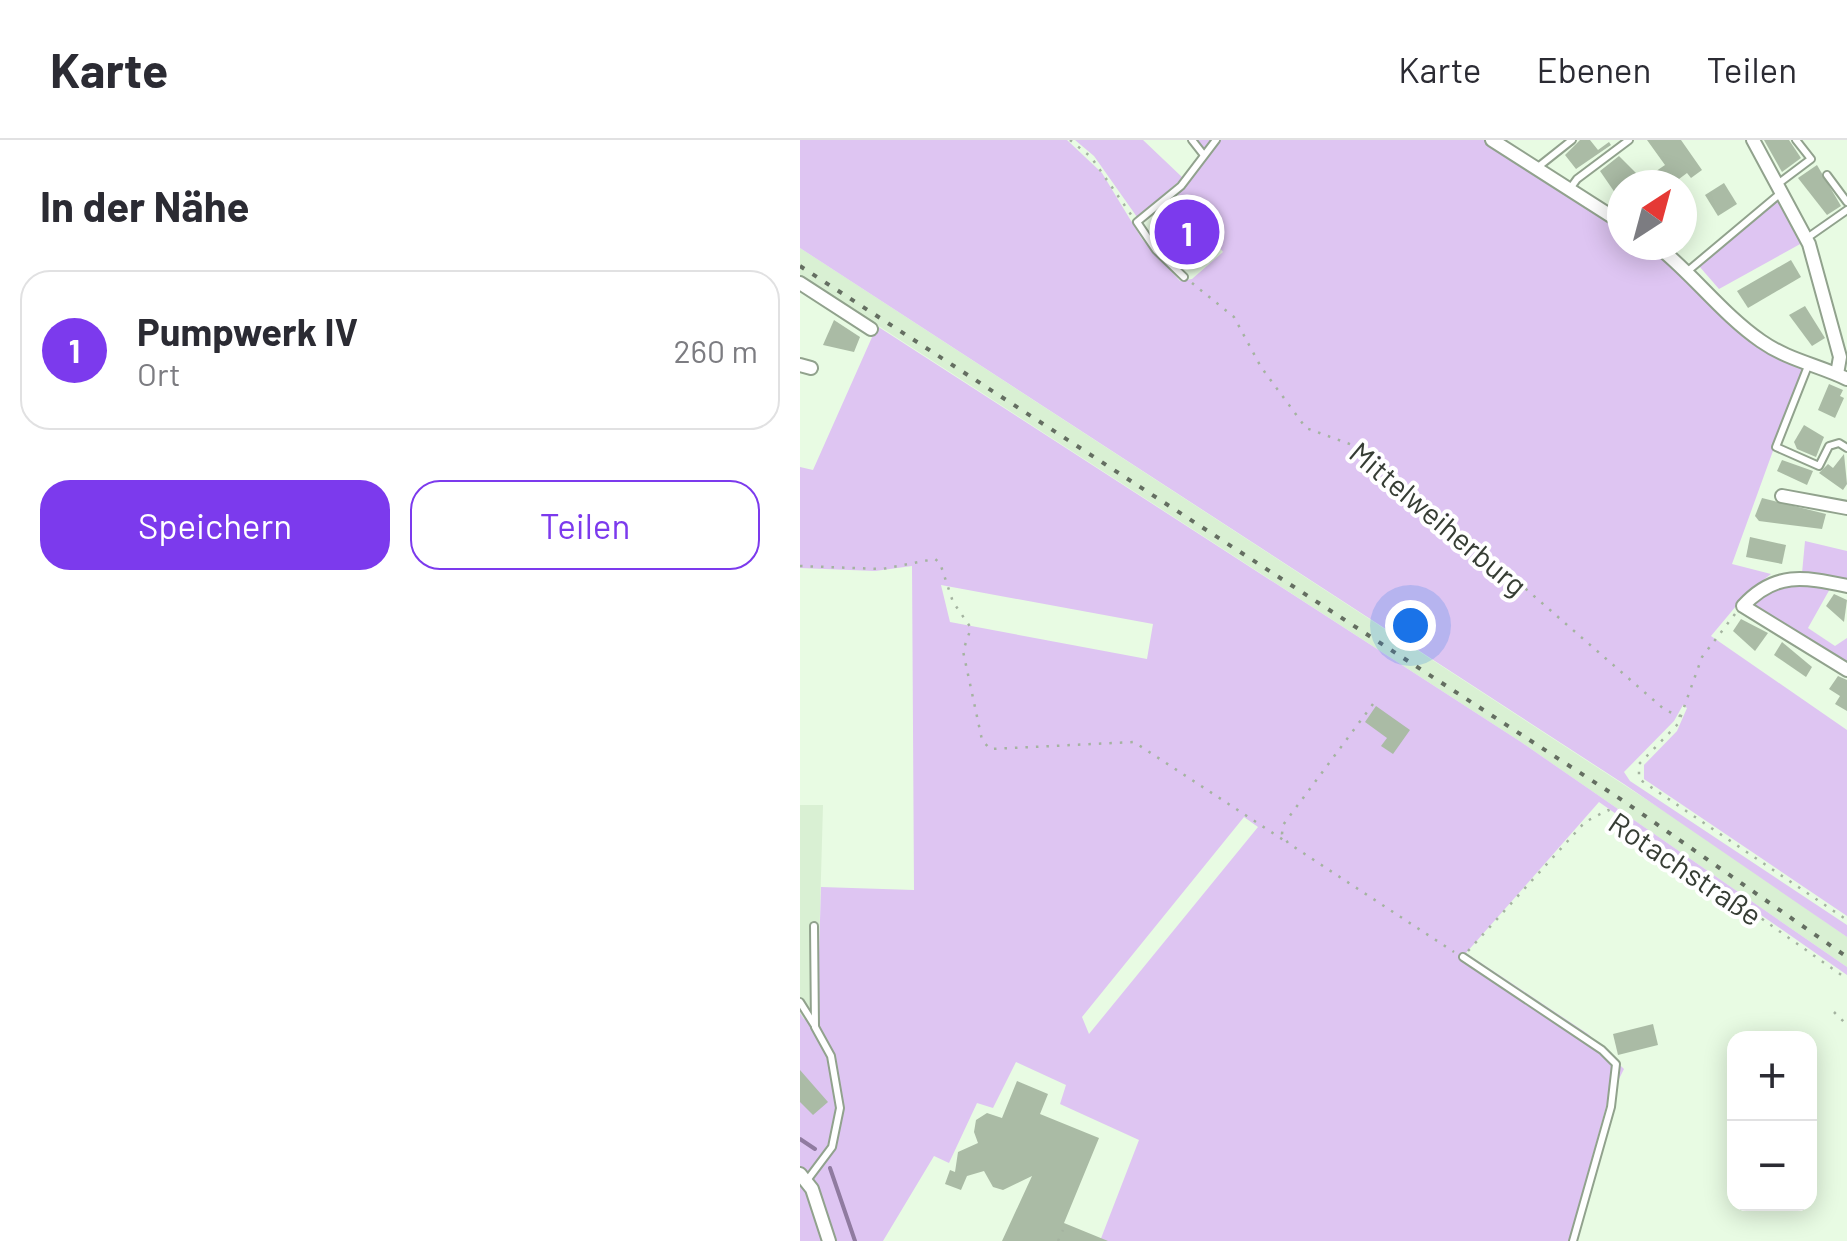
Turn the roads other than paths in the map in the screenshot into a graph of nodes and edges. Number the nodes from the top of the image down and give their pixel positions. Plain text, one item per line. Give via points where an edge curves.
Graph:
1 (1192, 140) edge
2 (1216, 140) edge
3 (1492, 140) edge
4 (1572, 140) edge
5 (1629, 140) edge
6 (1754, 140) edge
7 (1796, 140) edge
8 (1204, 154) junction
9 (1537, 170) junction
10 (1827, 175) dead end
11 (1781, 188) junction
12 (1569, 190) junction
13 (1847, 206) edge
14 (1607, 214) edge
15 (1806, 238) junction
16 (1676, 260) edge
17 (1689, 270) junction
18 (1184, 277) road end
19 (800, 283) edge
20 (871, 329) dead end
21 (1808, 364) junction
22 (1842, 377) edge
23 (1847, 448) edge
24 (1782, 496) dead end
25 (1847, 508) edge
26 (1847, 586) edge
27 (1847, 670) edge
28 (814, 926) dead end
29 (1463, 957) road end
30 (800, 1002) edge
31 (816, 1027) junction
32 (804, 1177) edge
33 (830, 1241) edge
34 (1573, 1241) edge

1 - 8 lane
2 - 8 lane
3 - 9 street
4 - 9 lane
5 - 12 lane
6 - 11 street
7 - 11 lane via 1810,159
8 - 18 lane via 1181,186 1137,222
9 - 12 street
10 - 13 lane
11 - 15 street
11 - 17 lane
12 - 14 street
13 - 15 lane
15 - 22 street
16 - 17 street
17 - 21 street via 1738,324
19 - 20 street
21 - 22 street
21 - 23 lane via 1776,446 1819,466 1829,446
24 - 25 street
26 - 27 street via 1780,579 1743,606
28 - 31 lane
29 - 34 lane via 1616,1064 1611,1107
30 - 31 lane
31 - 32 lane via 831,1056 840,1108 832,1147
32 - 33 street

